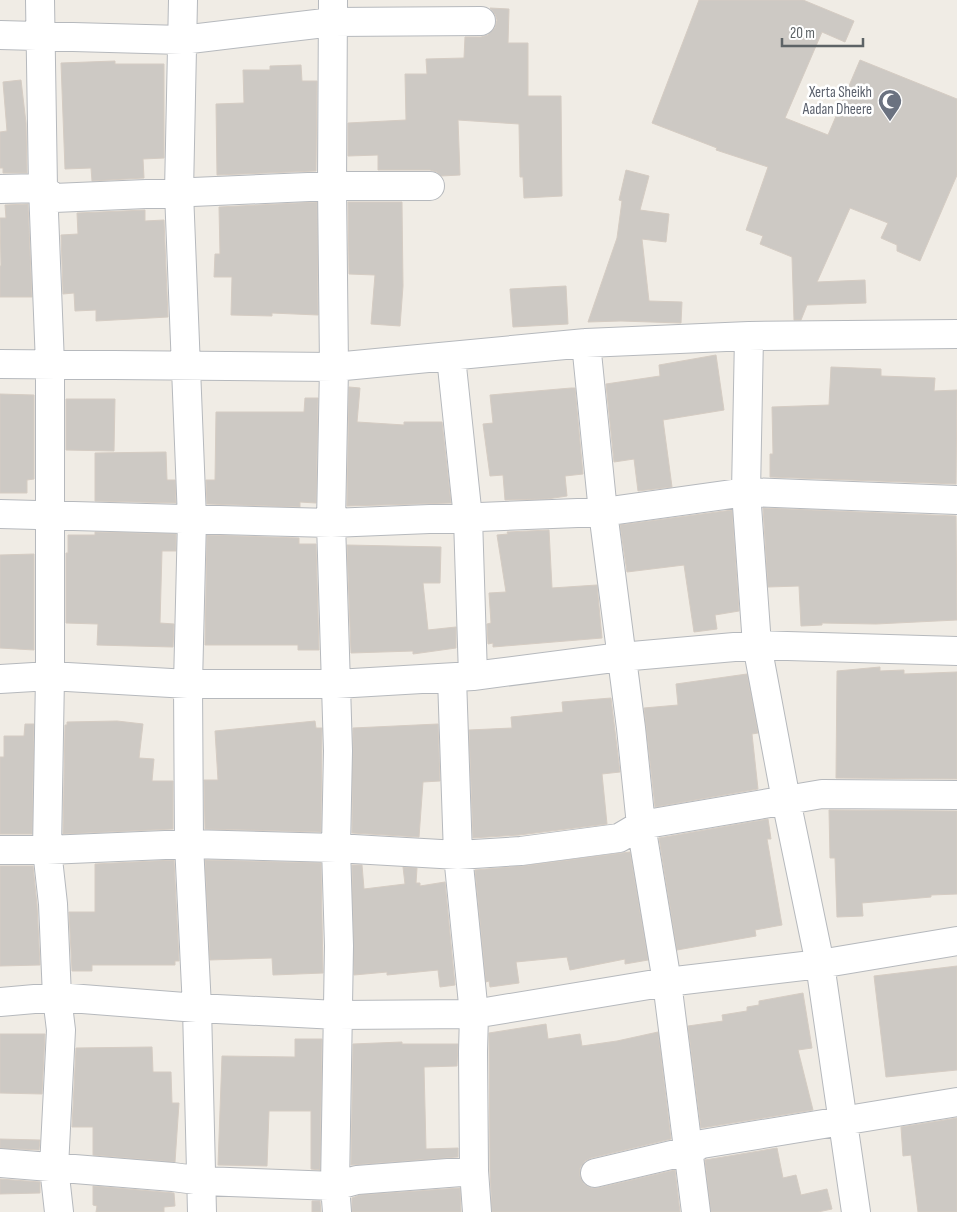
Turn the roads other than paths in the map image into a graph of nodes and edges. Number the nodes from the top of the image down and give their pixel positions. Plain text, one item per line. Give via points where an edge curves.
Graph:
1 (40, 0) edge
2 (183, 0) edge
3 (333, 11) edge
4 (481, 21) dead end
5 (0, 35) edge
6 (40, 35) junction
7 (182, 40) junction
8 (332, 186) junction
9 (430, 186) dead end
10 (43, 188) junction
11 (0, 189) edge
12 (179, 192) junction
13 (957, 334) edge
14 (749, 336) junction
15 (586, 343) junction
16 (451, 357) junction
17 (0, 364) edge
18 (50, 364) junction
19 (186, 365) junction
20 (334, 367) junction
21 (746, 492) junction
22 (957, 500) edge
23 (603, 512) junction
24 (0, 514) edge
25 (50, 514) junction
26 (468, 518) junction
27 (192, 519) junction
28 (331, 523) junction
29 (757, 646) junction
30 (957, 651) edge
31 (621, 657) junction
32 (50, 676) junction
33 (463, 677) junction
34 (0, 679) edge
35 (188, 684) junction
36 (336, 684) junction
37 (957, 795) edge
38 (786, 800) junction
39 (641, 825) junction
40 (189, 844) junction
41 (336, 848) junction
42 (0, 850) edge
43 (47, 850) junction
44 (458, 854) junction
45 (957, 941) edge
46 (820, 964) junction
47 (667, 982) junction
48 (57, 997) junction
49 (0, 1002) edge
50 (197, 1008) junction
51 (474, 1014) junction
52 (337, 1015) junction
53 (957, 1102) edge
54 (842, 1120) junction
55 (688, 1152) junction
56 (0, 1164) edge
57 (54, 1167) junction
58 (474, 1171) junction
59 (595, 1173) dead end
60 (203, 1181) junction
61 (336, 1199) edge
62 (59, 1212) edge
63 (202, 1212) edge
64 (477, 1212) edge
65 (696, 1212) edge
66 (856, 1212) edge

1 - 6 street
2 - 7 street
3 - 4 street
3 - 7 street
3 - 8 street
5 - 6 street
6 - 7 street
6 - 10 street
7 - 12 street
8 - 9 street
8 - 12 street
8 - 20 street
10 - 11 street
10 - 12 street via 54,198
10 - 18 street
12 - 19 street
13 - 14 street
14 - 15 street
14 - 21 street
15 - 16 street
15 - 23 street
16 - 20 street
16 - 26 street
17 - 18 street
18 - 19 street
18 - 25 street
19 - 20 street
19 - 27 street
20 - 28 street
21 - 22 street
21 - 23 street
21 - 29 street
23 - 26 street
23 - 31 street
24 - 25 street
25 - 27 street
25 - 32 street
26 - 28 street
26 - 33 street
27 - 28 street
27 - 35 street
28 - 36 street
29 - 30 street
29 - 31 street
29 - 38 street
31 - 33 street
31 - 39 street
32 - 34 street
32 - 35 street
32 - 43 street
33 - 36 street
33 - 44 street
35 - 36 street
35 - 40 street
36 - 41 street
37 - 38 street via 822,794
38 - 39 street
38 - 46 street
39 - 44 street via 620,838 521,852
39 - 47 street
40 - 41 street
40 - 43 street
40 - 50 street
41 - 44 street
41 - 52 street
42 - 43 street
43 - 48 street
44 - 51 street
45 - 46 street
46 - 47 street
46 - 54 street
47 - 51 street
47 - 55 street
48 - 49 street
48 - 50 street
48 - 57 street via 61,1030
50 - 52 street
50 - 60 street
51 - 52 street
51 - 58 street
52 - 61 street
53 - 54 street
54 - 55 street via 702,1144
54 - 66 street
55 - 59 street
55 - 65 street
56 - 57 street
57 - 60 street
57 - 62 street
58 - 61 street via 357,1180
58 - 64 street
60 - 61 street
60 - 63 street

